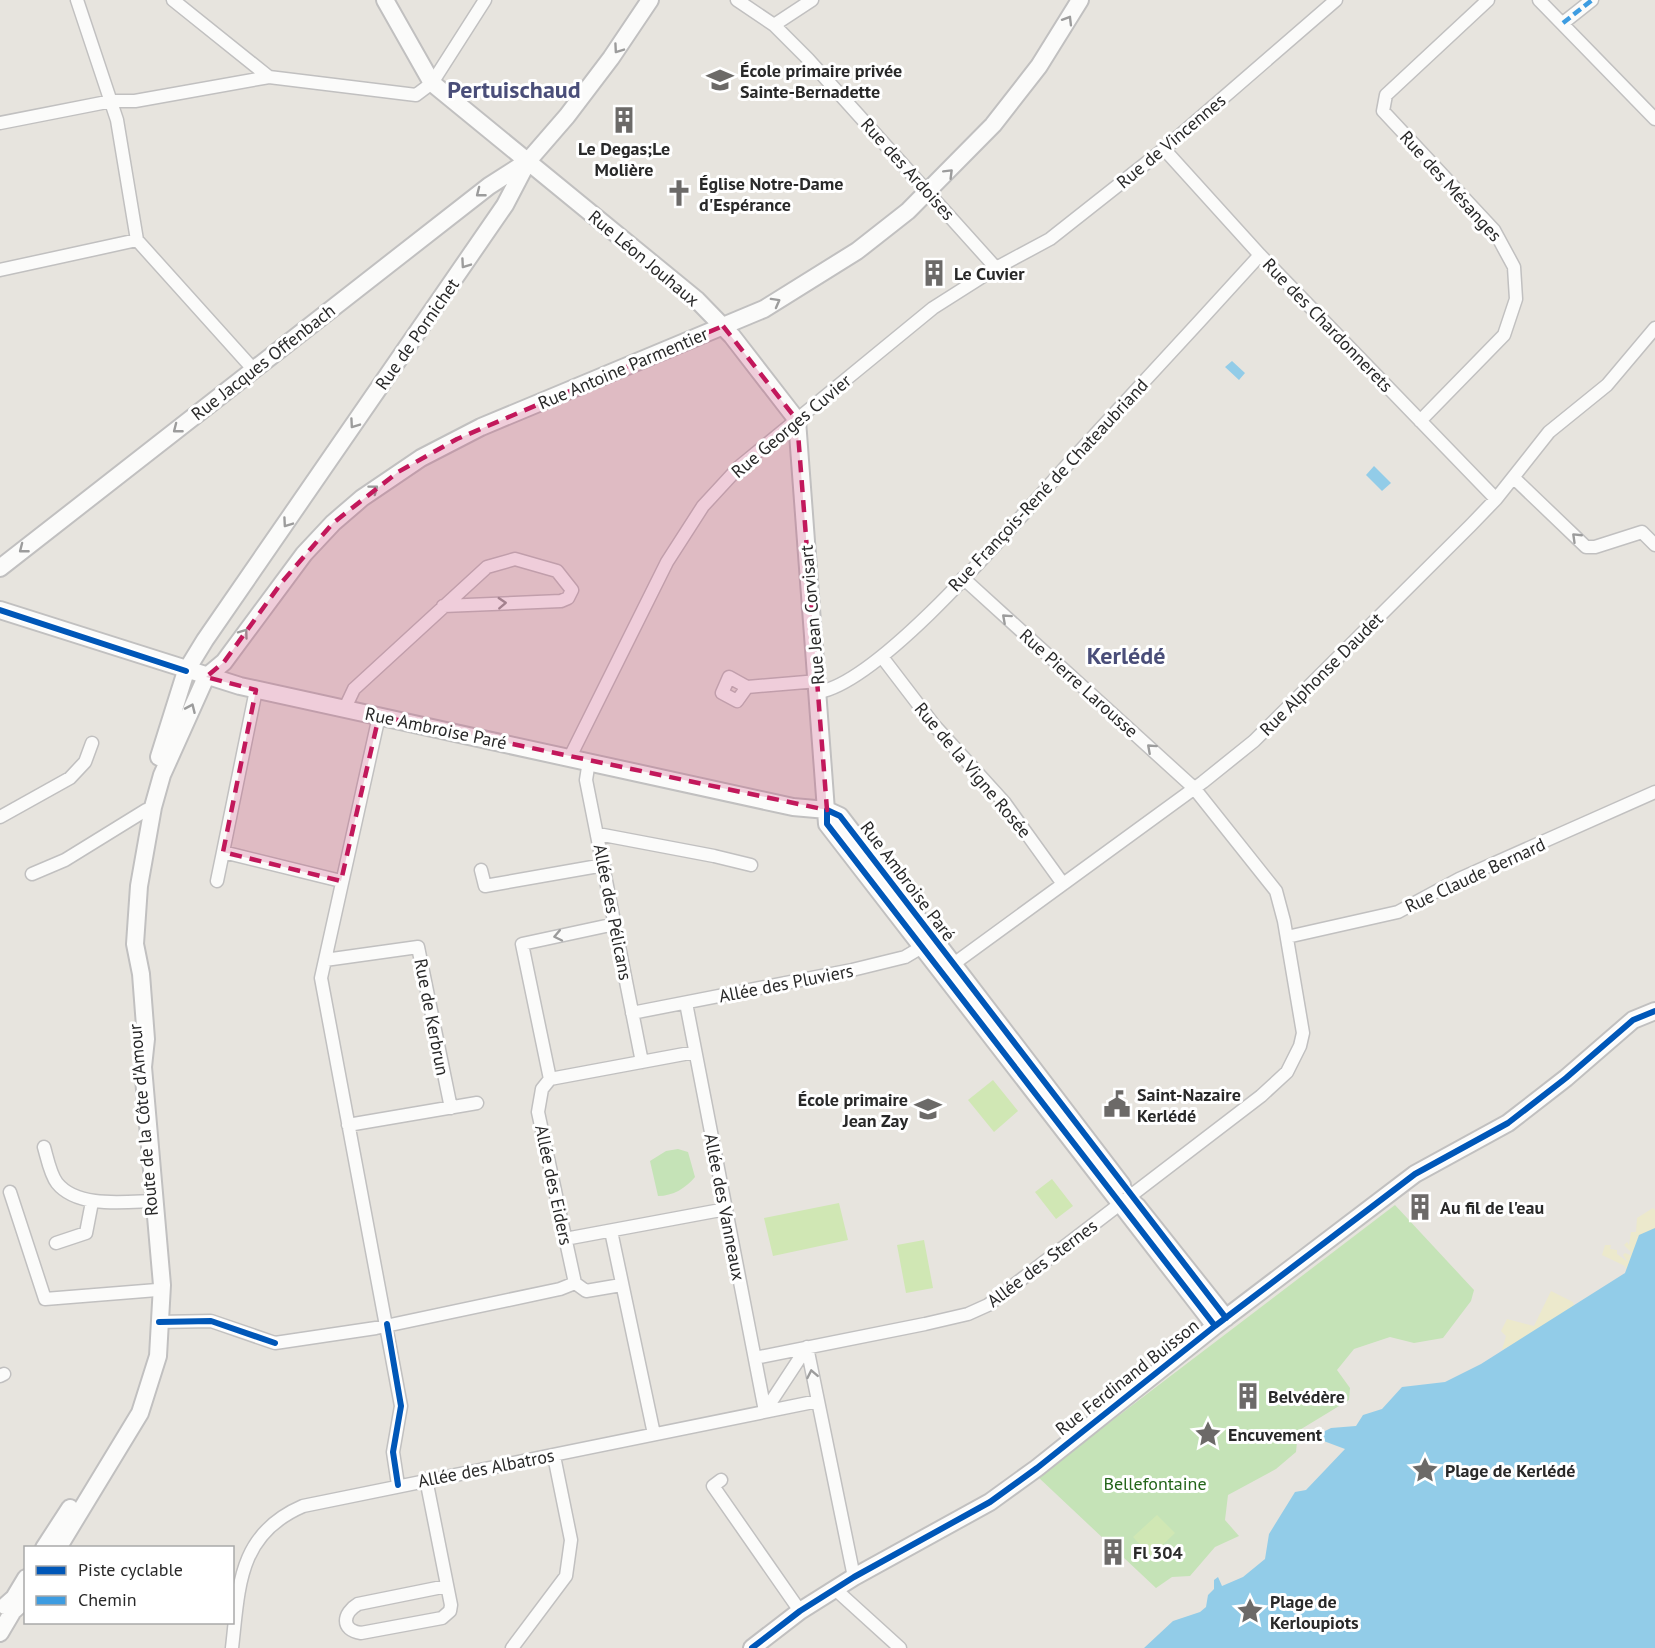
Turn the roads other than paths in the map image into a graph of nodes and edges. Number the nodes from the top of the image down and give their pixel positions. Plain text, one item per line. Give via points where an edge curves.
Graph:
1 (77, 0) edge
2 (173, 0) edge
3 (385, 0) edge
4 (484, 0) edge
5 (650, 0) edge
6 (737, 0) edge
7 (812, 0) edge
8 (1080, 0) edge
9 (1336, 0) edge
10 (1488, 0) edge
11 (1539, 0) edge
12 (1592, 0) edge
13 (1563, 23) junction
14 (774, 25) junction
15 (268, 77) junction
16 (432, 82) junction
17 (112, 101) junction
18 (1655, 119) edge
19 (0, 123) edge
20 (1164, 149) junction
21 (528, 160) junction
22 (929, 192) junction
23 (137, 240) junction
24 (1260, 255) junction
25 (996, 268) junction
26 (0, 270) edge
27 (723, 326) junction
28 (1655, 328) edge
29 (253, 369) junction
30 (796, 420) junction
31 (1420, 421) junction
32 (1514, 478) junction
33 (1496, 499) junction
34 (1655, 545) edge
35 (0, 568) edge
36 (963, 578) junction
37 (443, 606) junction
38 (0, 610) edge
39 (882, 657) junction
40 (186, 671) junction
41 (206, 677) junction
42 (747, 687) dead end
43 (818, 687) junction
44 (256, 690) junction
45 (345, 708) junction
46 (379, 716) junction
47 (177, 740) joint
48 (92, 743) dead end
49 (570, 757) junction
50 (589, 761) junction
51 (1194, 788) junction
52 (1655, 792) edge
53 (146, 810) junction
54 (827, 810) junction
55 (0, 817) edge
56 (598, 834) junction
57 (223, 852) junction
58 (604, 866) junction
59 (751, 866) dead end
60 (481, 870) dead end
61 (32, 874) dead end
62 (217, 881) dead end
63 (341, 881) junction
64 (1063, 884) junction
65 (615, 924) junction
66 (1287, 937) junction
67 (928, 943) junction
68 (326, 960) junction
69 (947, 968) junction
70 (686, 1003) junction
71 (1655, 1011) edge
72 (632, 1013) junction
73 (695, 1052) junction
74 (642, 1062) junction
75 (550, 1079) junction
76 (477, 1103) dead end
77 (451, 1108) junction
78 (348, 1125) junction
79 (44, 1147) dead end
80 (10, 1192) dead end
81 (1125, 1199) junction
82 (152, 1201) junction
83 (92, 1202) junction
84 (726, 1209) junction
85 (611, 1231) junction
86 (565, 1239) junction
87 (56, 1243) dead end
88 (575, 1283) junction
89 (621, 1285) junction
90 (157, 1290) junction
91 (159, 1322) junction
92 (1220, 1322) junction
93 (387, 1324) junction
94 (807, 1347) junction
95 (755, 1358) junction
96 (818, 1401) junction
97 (765, 1411) junction
98 (654, 1434) junction
99 (554, 1456) junction
100 (426, 1479) junction
101 (721, 1480) dead end
102 (398, 1485) junction
103 (45, 1546) edge
104 (59, 1546) edge
105 (854, 1577) junction
106 (24, 1581) edge
107 (447, 1586) junction
108 (835, 1589) junction
109 (24, 1601) edge
110 (0, 1610) edge
111 (800, 1611) junction
112 (0, 1633) edge
113 (232, 1648) edge
114 (512, 1648) edge
115 (752, 1648) edge
116 (900, 1648) edge

1 - 17 street
2 - 15 street
3 - 16 street
4 - 16 street
5 -> 21 street, Rue de Pornichet via 567,116
6 - 14 street, Rue des Ardoises
7 - 14 street
22 -> 8 street, Rue Antoine Parmentier via 1010,105
9 - 20 street, Rue de Vincennes
10 - 31 street, Rue des Mésanges via 1386,95 1383,111 1494,230 1515,267 1515,299 1504,335
11 - 13 street
12 - 13 street
13 - 18 street
14 - 22 street, Rue des Ardoises
15 - 16 street via 416,95
15 - 17 street via 135,101
16 - 21 street, Rue Léon Jouhaux
17 - 19 street
17 - 23 street
20 - 24 street, Rue des Chardonnerets
20 - 25 street, Rue de Vincennes via 1050,240
21 - 27 street, Rue Léon Jouhaux
21 -> 29 street, Rue Jacques Offenbach
21 -> 40 street, Rue de Pornichet via 505,205
22 - 25 street, Rue des Ardoises
27 -> 22 street, Rue Antoine Parmentier via 764,309 814,280 857,251
23 - 26 street
23 - 29 street
24 - 31 street, Rue des Chardonnerets
24 - 36 street, Rue François-René de Chateaubriand
25 - 30 street, Rue Georges Cuvier via 933,308
27 - 30 street, Rue Léon Jouhaux
41 -> 27 street, Rue Antoine Parmentier via 224,662 282,582 333,523 398,472 481,427
28 - 32 street, Rue Alphonse Daudet via 1607,385 1549,432
29 -> 35 street, Rue Jacques Offenbach
30 - 43 street, Rue Jean Corvisart
30 - 49 street, Rue Georges Cuvier via 739,467 703,507 667,562
31 - 33 street, Rue des Chardonnerets
32 - 33 street, Rue Alphonse Daudet
34 -> 32 street via 1642,532 1586,547
33 - 51 street, Rue Alphonse Daudet via 1254,741
36 - 39 street, Rue François-René de Chateaubriand
51 -> 36 street, Rue Pierre Larousse
37 -> 37 street via 561,600 568,598 572,590 557,571 515,559 487,567
37 - 45 street via 354,689
38 - 40 street, Rue Ambroise Paré
39 - 43 street, Rue François-René de Chateaubriand via 838,687
39 - 64 street, Rue de la Vigne Rosée via 934,725 1004,802
40 - 41 street, Rue Ambroise Paré
40 - 53 street, Route de la Côte d'Amour
41 - 44 street, Rue Ambroise Paré
47 -> 41 street, Rue Antoine Parmentier
42 - 43 street, Rue François-René de Chateaubriand
43 - 54 street, Rue Jean Corvisart
44 - 45 street, Rue Ambroise Paré
44 - 57 street
45 - 46 street, Rue Ambroise Paré
46 - 49 street, Rue Ambroise Paré
46 - 63 street
47 - 91 street, Route de la Côte d'Amour via 162,775 144,849 135,944 141,974 146,1039 143,1067 158,1219 162,1285
48 - 55 street via 85,762 70,778
49 - 50 street, Rue Ambroise Paré
50 - 54 street, Rue Ambroise Paré via 793,807
50 - 56 street, Allée des Pélicans via 586,780
51 - 64 street, Rue Alphonse Daudet
51 - 66 street, Rue Pierre Larousse via 1276,891
52 - 66 street, Rue Claude Bernard via 1459,879 1398,912
53 - 61 street via 65,860
53 - 82 street, Route de la Côte d'Amour via 133,887 130,941
54 - 67 street, Rue Ambroise Paré via 827,824
56 - 58 street, Allée des Pélicans
56 - 59 street
57 - 62 street
57 - 63 street
58 - 60 street via 485,886
58 - 65 street, Allée des Pélicans
63 - 68 street
64 - 69 street, Rue Alphonse Daudet
65 - 72 street, Allée des Pélicans
65 -> 75 street via 522,944
66 - 81 street, Allée des Sternes via 1303,1033 1287,1072
67 - 69 street, Rue Ambroise Paré
67 - 70 street, Allée des Pluviers via 905,957
68 - 77 street, Rue de Kerbrun via 418,947
68 - 78 street via 321,978
69 - 81 street, Rue Ambroise Paré
70 - 72 street, Allée des Pluviers
70 - 73 street, Allée des Vanneaux
71 - 92 street, Rue Ferdinand Buisson via 1633,1020 1508,1123 1415,1174
72 - 74 street, Allée des Pélicans
73 - 74 street
73 - 84 street, Allée des Vanneaux
74 - 75 street
75 - 86 street, Allée des Eiders via 542,1089 538,1112
76 - 77 street
77 - 78 street
78 - 93 street
79 - 83 street via 56,1182
80 - 90 street via 45,1299
81 - 92 street, Rue Ambroise Paré
81 - 94 street, Allée des Sternes via 1002,1296 978,1310
82 - 83 street
82 - 90 street, Route de la Côte d'Amour
83 - 87 street via 86,1233
84 - 85 street
84 - 95 street, Allée des Vanneaux
85 - 86 street
85 - 89 street
86 - 88 street, Allée des Eiders
88 - 89 street via 586,1291
88 - 93 street
89 - 98 street
90 - 103 street, Route de la Côte d'Amour via 148,1361 129,1414
91 - 93 street via 211,1321 275,1343
91 - 104 street, Route de la Côte d'Amour via 158,1356 141,1413
92 - 105 street, Rue Ferdinand Buisson via 990,1502
93 - 102 street via 401,1406 393,1452
94 - 95 street, Allée des Sternes
96 -> 94 street
94 - 97 street
95 - 97 street, Allée des Vanneaux
96 - 97 street, Allée des Albatros
96 - 105 street
97 - 98 street, Allée des Albatros
98 - 99 street, Allée des Albatros
99 - 100 street, Allée des Albatros
99 - 114 street via 571,1540 566,1576
100 - 102 street, Allée des Albatros
100 - 107 street
101 - 111 street via 713,1486
102 - 113 street, Allée des Albatros via 303,1506 267,1529 248,1556 240,1581
105 - 108 street, Rue Ferdinand Buisson
106 - 110 street via 14,1598
107 - 107 street via 452,1605 442,1618 361,1633 348,1627 349,1610 358,1604
108 - 111 street, Rue Ferdinand Buisson
108 - 116 street
109 - 112 street
111 - 115 street, Rue Ferdinand Buisson

